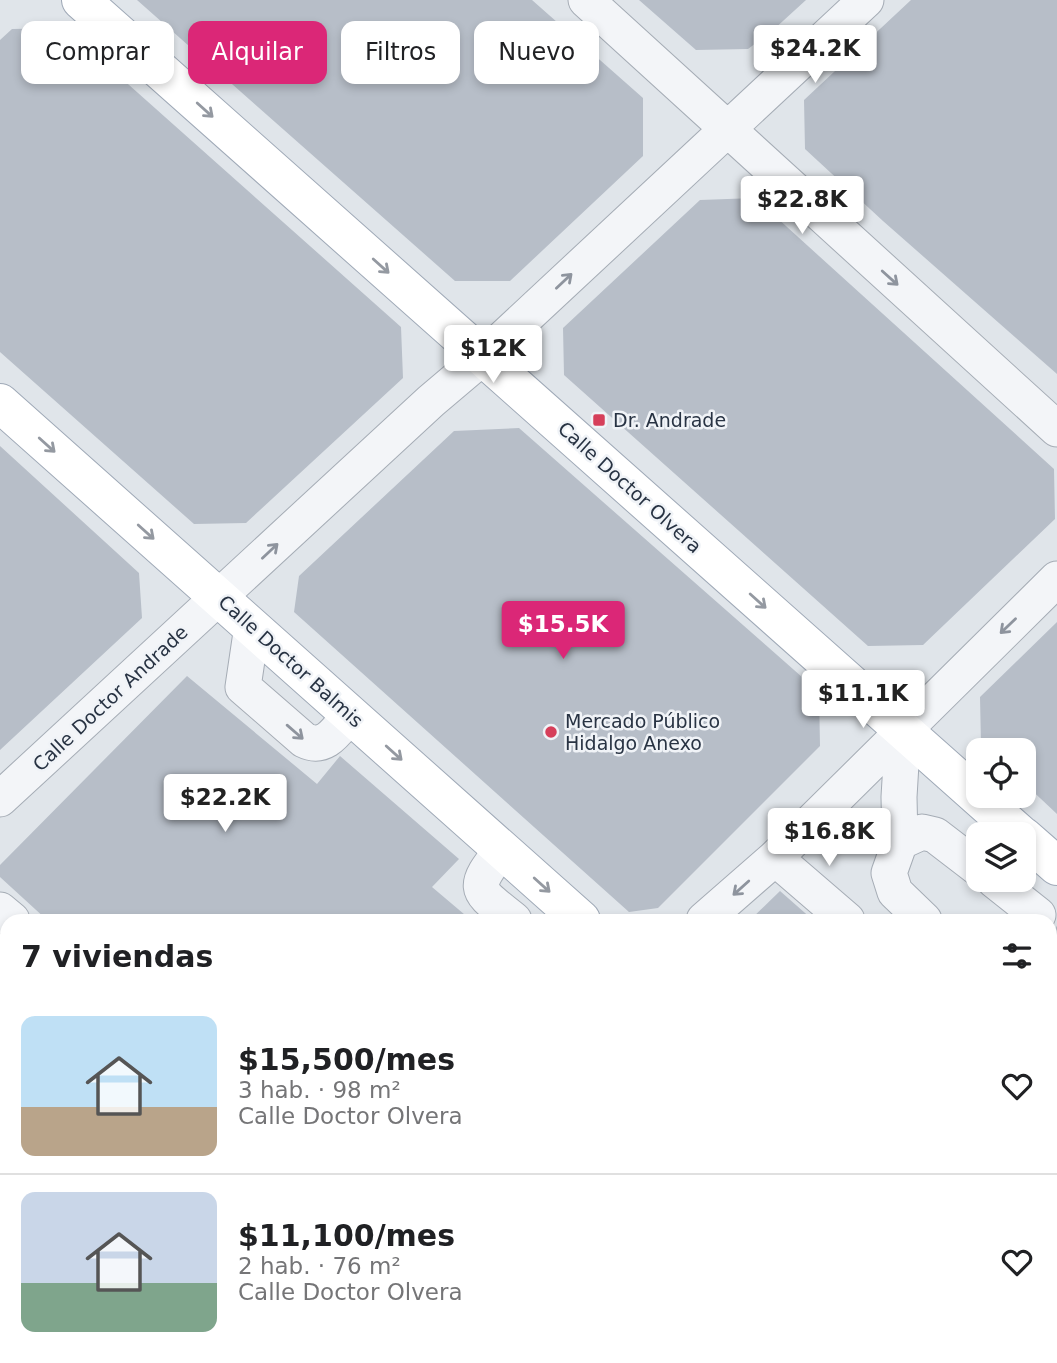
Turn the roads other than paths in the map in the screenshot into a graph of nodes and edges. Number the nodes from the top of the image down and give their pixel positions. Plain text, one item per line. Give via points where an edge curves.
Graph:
1 (81, 0) edge
2 (586, 0) edge
3 (866, 0) edge
4 (726, 130) junction
5 (483, 357) junction
6 (0, 403) edge
7 (1057, 429) edge
8 (1057, 579) edge
9 (220, 597) junction
10 (252, 626) junction
11 (350, 715) junction
12 (903, 730) junction
13 (0, 799) edge
14 (1007, 822) edge
15 (900, 842) junction
16 (1036, 847) edge
17 (502, 850) junction
18 (775, 858) junction
19 (966, 859) edge
20 (1057, 866) edge
21 (1014, 892) edge
22 (1043, 909) edge
23 (506, 914) edge
24 (574, 914) edge
25 (711, 914) edge
26 (840, 914) edge
27 (918, 914) edge

1 -> 5 main road, Calle Doctor Olvera
2 - 4 street
3 - 4 street, Calle Doctor Andrade
5 -> 4 street, Calle Doctor Andrade
4 -> 7 street
9 -> 5 street, Calle Doctor Andrade
5 -> 12 main road, Calle Doctor Olvera
6 -> 9 main road, Calle Doctor Balmis
8 -> 12 street
9 - 10 main road, Calle Doctor Balmis
9 - 13 street, Calle Doctor Andrade
10 - 11 main road, Calle Doctor Balmis
10 -> 11 street via 243,687 313,745 330,738
11 -> 17 main road, Calle Doctor Balmis
12 - 14 main road, Calle Doctor Olvera
12 - 15 street
12 - 18 street
15 - 19 street via 922,832 935,835
15 - 27 street via 889,873 895,892
16 - 20 main road, Calle Doctor Olvera
17 - 23 street via 480,880 486,898
17 -> 24 main road, Calle Doctor Balmis
18 -> 25 street
18 - 26 street
21 - 22 street

